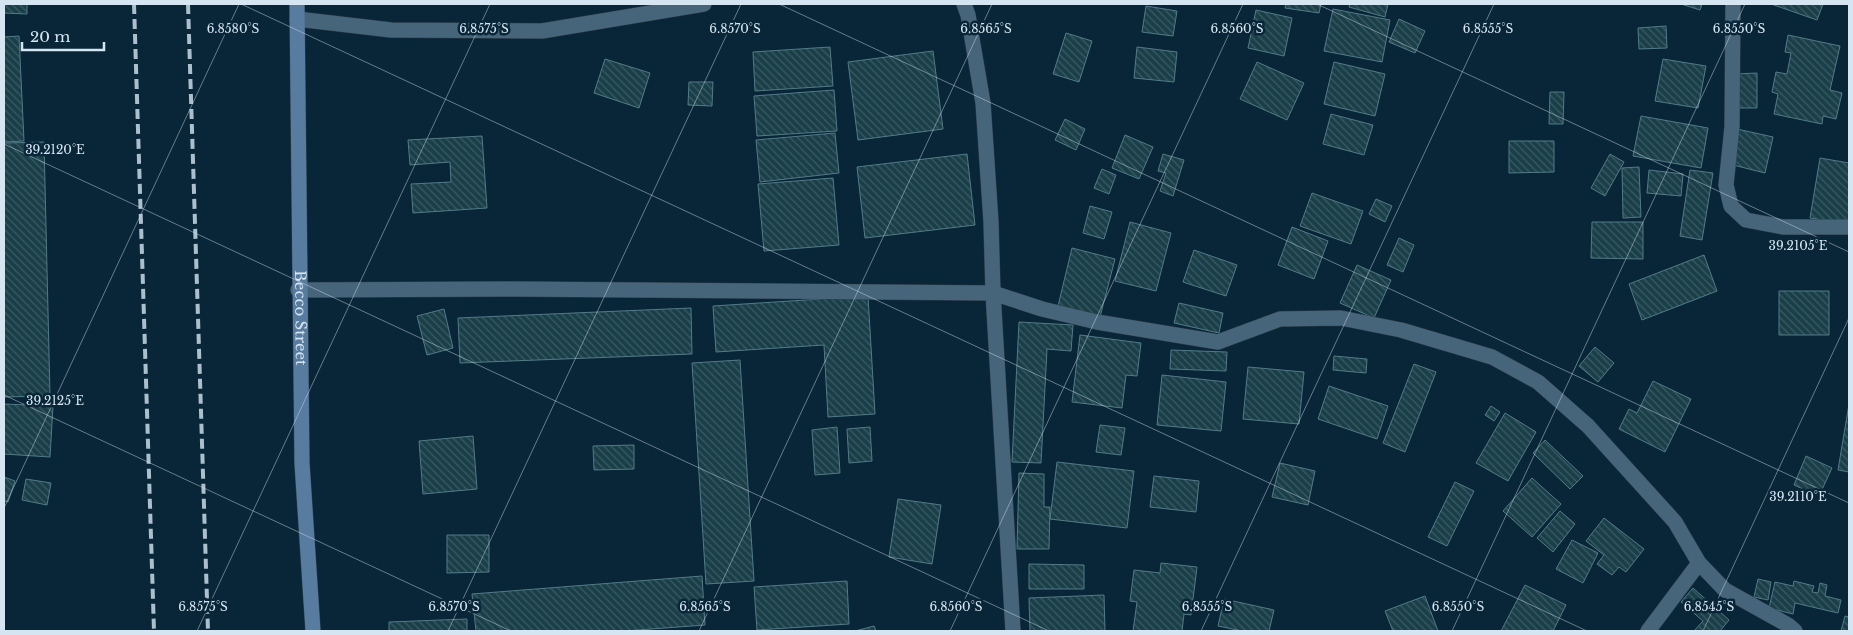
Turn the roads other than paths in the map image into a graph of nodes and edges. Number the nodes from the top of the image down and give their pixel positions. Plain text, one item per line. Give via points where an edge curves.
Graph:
1 (704, 4) edge
2 (964, 4) edge
3 (1733, 4) edge
4 (297, 11) edge
5 (1849, 227) edge
6 (298, 290) junction
7 (993, 293) junction
8 (1699, 563) junction
9 (314, 631) edge
10 (1013, 631) edge
11 (1648, 631) edge
12 (1795, 631) edge

1 - 4 street via 542,31 391,30
2 - 7 street via 983,103
3 - 5 street via 1732,127 1726,186 1731,206 1746,220 1783,227
4 - 6 street, Becco Street
6 - 7 street
6 - 9 street, Becco Street via 302,463
7 - 8 street via 1097,322 1218,342 1280,319 1341,318 1401,330 1492,357 1538,382 1588,426 1675,522
7 - 10 street
8 - 11 street
8 - 12 street via 1725,590

